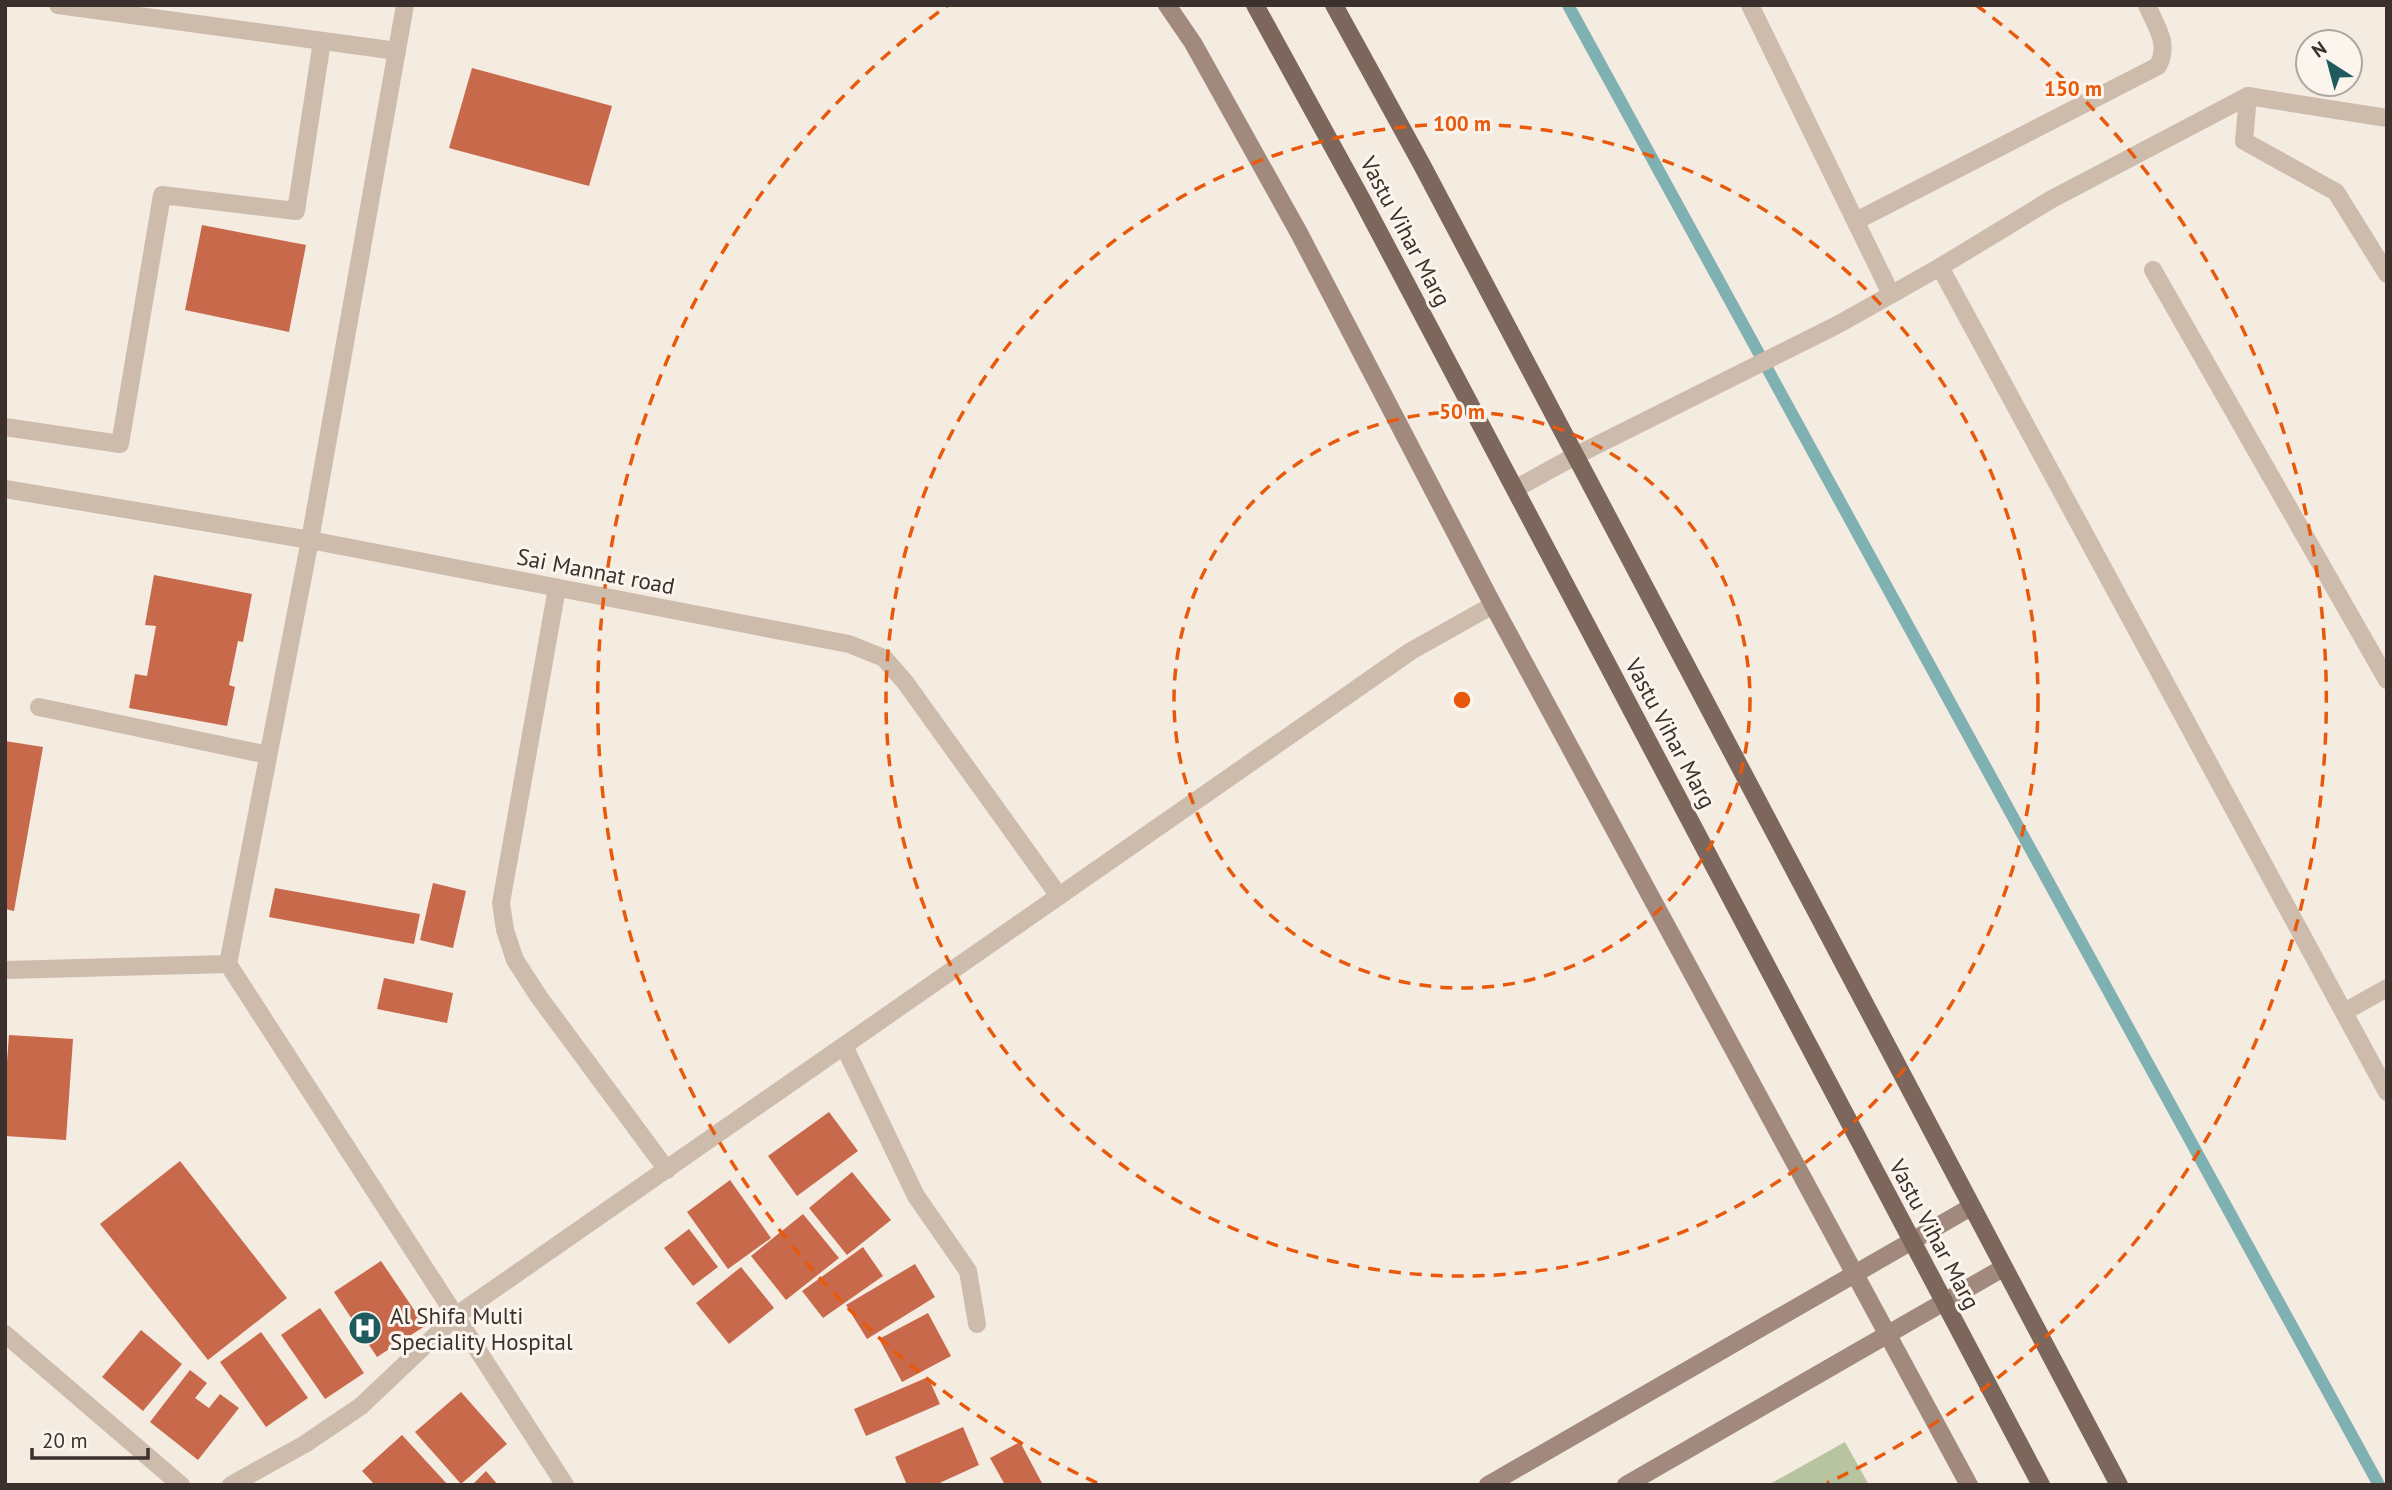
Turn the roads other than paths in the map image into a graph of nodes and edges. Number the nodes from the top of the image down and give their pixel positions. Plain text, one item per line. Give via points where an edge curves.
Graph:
1 (58, 5) edge
2 (405, 5) edge
3 (1167, 5) edge
4 (1255, 5) edge
5 (1334, 5) edge
6 (1750, 5) edge
7 (2147, 5) edge
8 (322, 41) junction
9 (397, 51) junction
10 (2248, 96) junction
11 (2387, 118) edge
12 (1856, 221) junction
13 (1940, 267) junction
14 (2153, 270) dead end
15 (2387, 274) edge
16 (1891, 294) junction
17 (5, 427) edge
18 (1575, 456) junction
19 (5, 489) edge
20 (1515, 489) junction
21 (310, 540) junction
22 (557, 588) junction
23 (1493, 604) junction
24 (2387, 680) edge
25 (39, 707) dead end
26 (268, 755) junction
27 (1059, 897) junction
28 (228, 964) junction
29 (5, 970) edge
30 (2387, 988) edge
31 (2344, 1012) junction
32 (844, 1046) junction
33 (2387, 1092) edge
34 (667, 1170) junction
35 (1971, 1207) junction
36 (1911, 1241) junction
37 (2003, 1268) junction
38 (1856, 1273) junction
39 (1943, 1302) junction
40 (457, 1315) junction
41 (977, 1324) dead end
42 (5, 1334) edge
43 (1888, 1334) junction
44 (181, 1485) edge
45 (231, 1485) edge
46 (565, 1485) edge
47 (1488, 1485) edge
48 (1626, 1485) edge
49 (1969, 1485) edge
50 (2041, 1485) edge
51 (2119, 1485) edge

1 - 8 street
2 - 9 street
3 - 23 street via 1299,233
4 - 20 main road, Vastu Vihar Marg
5 - 18 main road
6 - 12 street
7 - 12 street via 2164,44 2158,66
8 - 9 street
8 - 17 street via 296,211 162,195 120,444
9 - 21 street
10 - 11 street
10 - 13 street via 2052,199
10 - 15 street via 2244,141 2336,192
12 - 16 street
13 - 16 street
13 - 31 street
14 - 24 street
16 - 18 street
18 - 20 street
18 - 35 main road
19 - 21 street, Sai Mannat road
20 - 36 main road, Vastu Vihar Marg
21 - 22 street, Sai Mannat road
21 - 26 street
22 - 27 street, Sai Mannat road via 849,644 884,658
22 - 34 street via 501,903 505,930 515,960 539,997
23 - 27 street via 1411,651
23 - 38 street
25 - 26 street
26 - 28 street
27 - 32 street
28 - 29 street
28 - 40 street
30 - 31 street
31 - 33 street
32 - 34 street
32 - 41 street via 916,1196 968,1272
34 - 40 street
35 - 36 street
35 - 37 main road
36 - 38 street
36 - 39 main road, Vastu Vihar Marg
37 - 39 street
37 - 51 main road
38 - 43 street
38 - 47 street
39 - 43 street
39 - 50 main road, Vastu Vihar Marg
40 - 45 street via 362,1406
40 - 46 street
42 - 44 street
43 - 48 street
43 - 49 street

